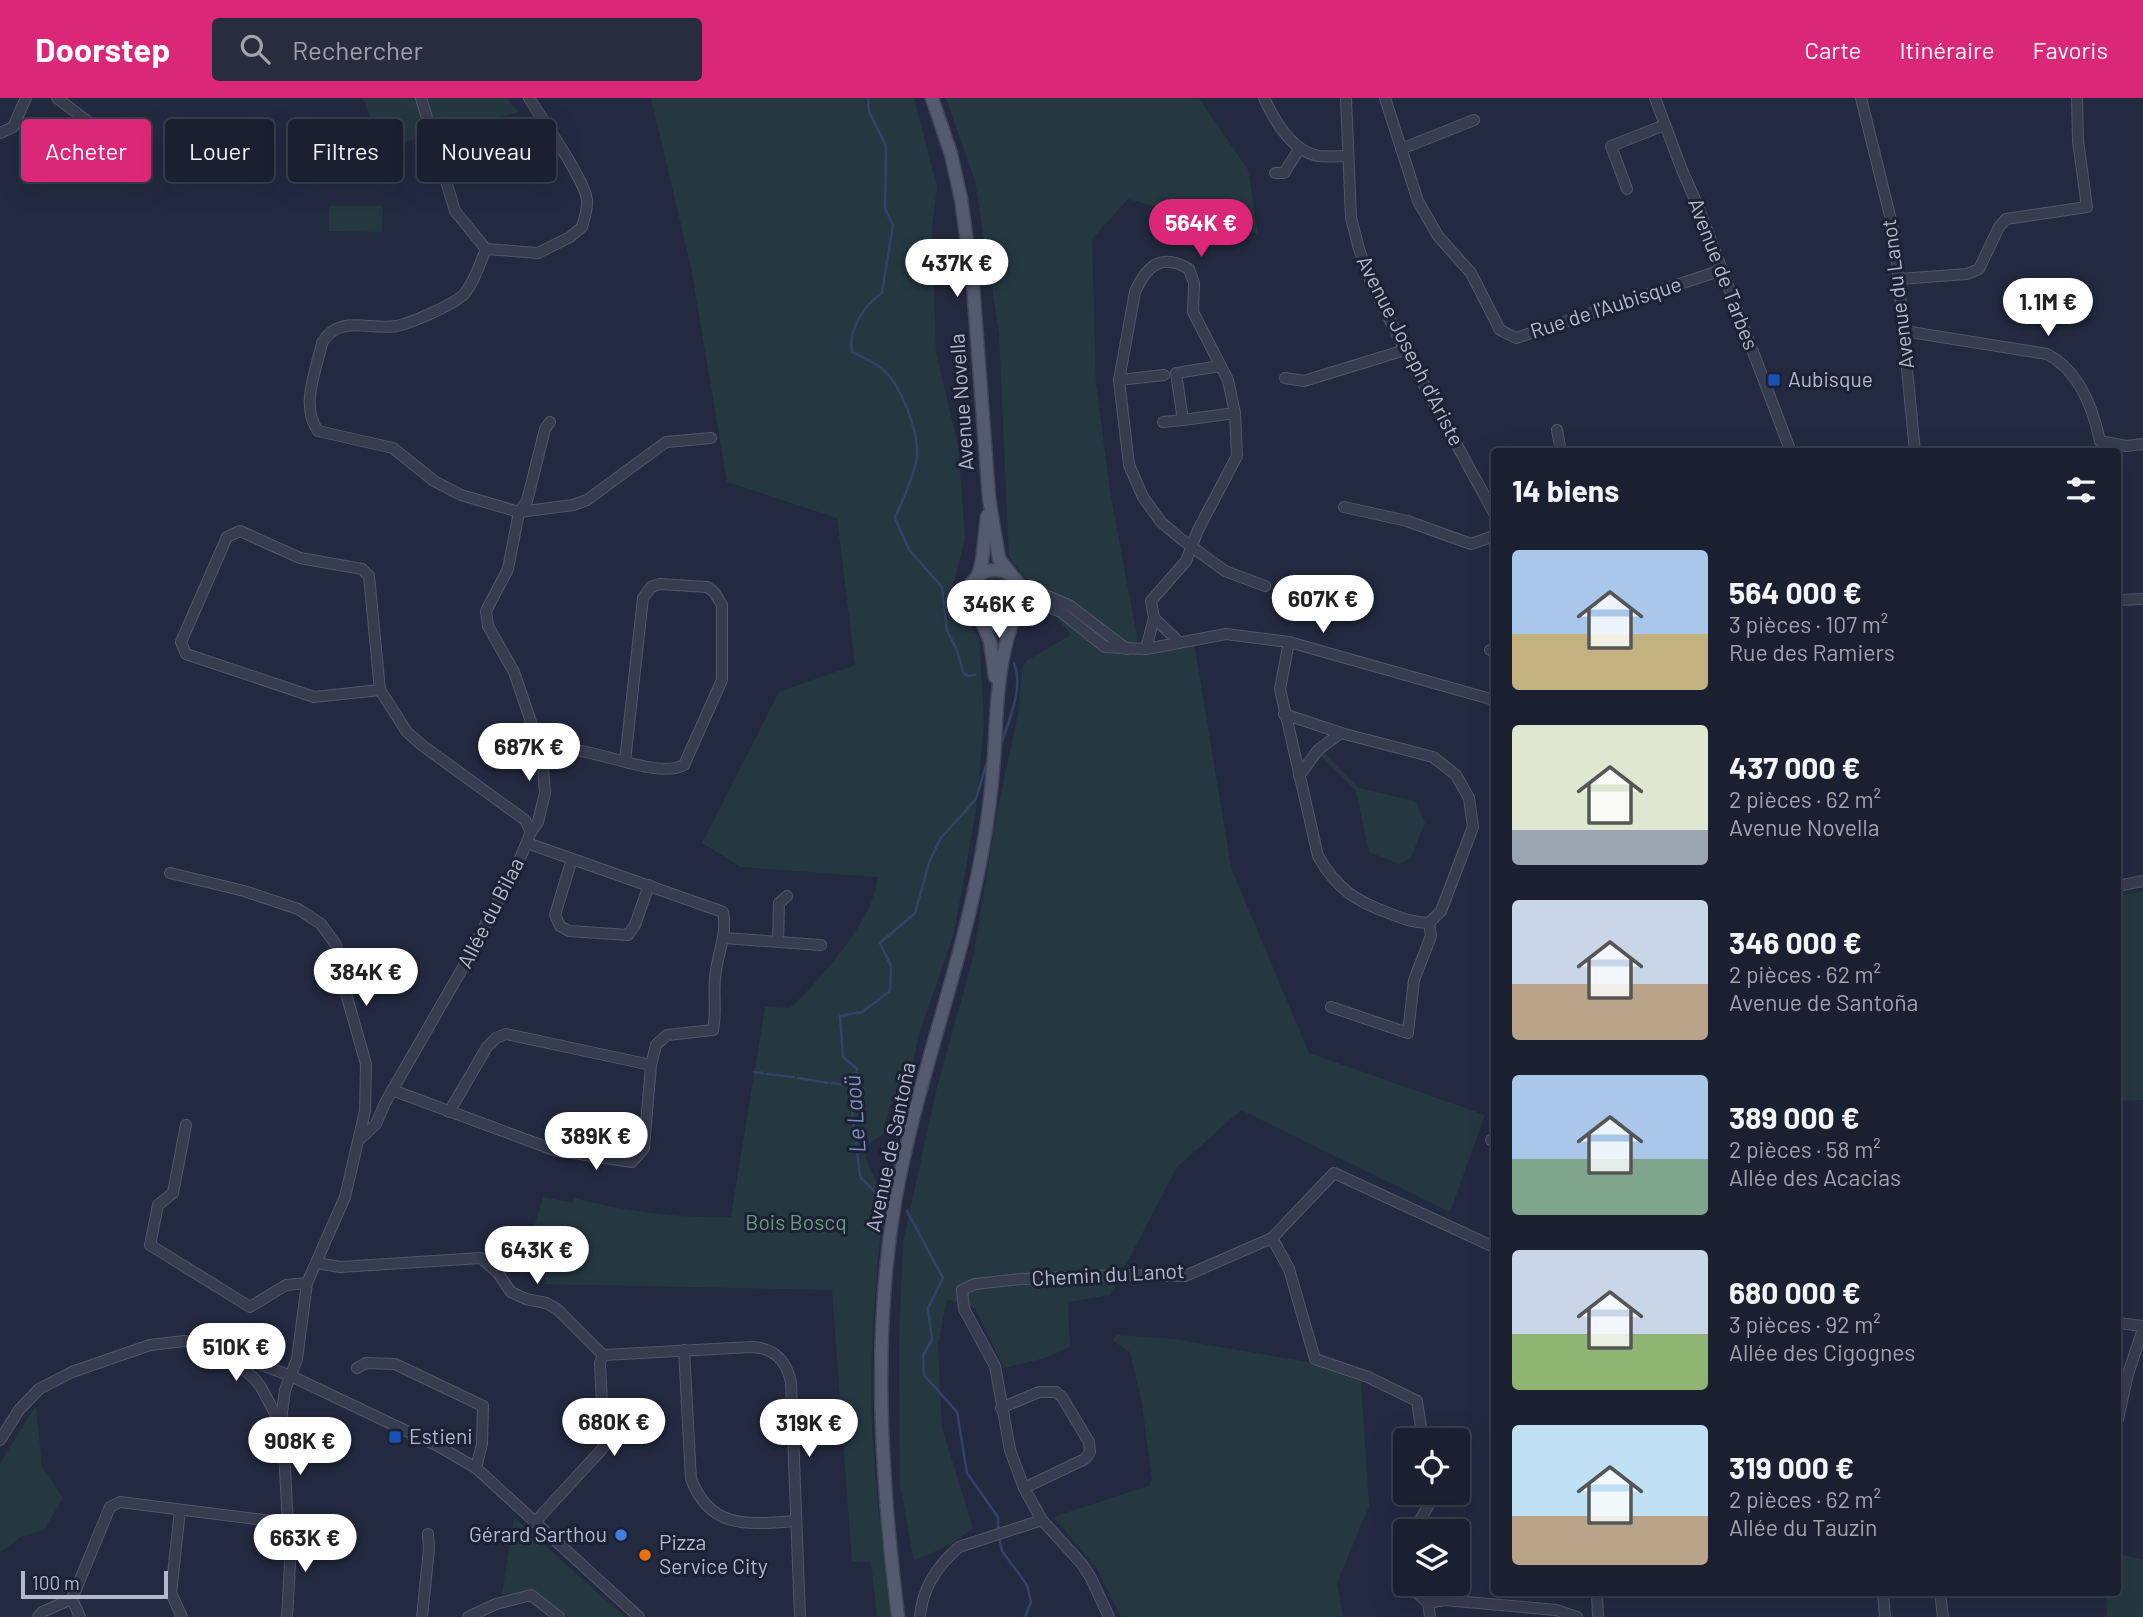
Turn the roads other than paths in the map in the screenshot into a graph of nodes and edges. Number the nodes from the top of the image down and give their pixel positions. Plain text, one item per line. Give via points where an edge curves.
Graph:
1 (26, 98) edge
2 (57, 98) edge
3 (421, 98) edge
4 (529, 98) edge
5 (932, 98) edge
6 (1264, 98) edge
7 (1346, 98) edge
8 (1385, 98) edge
9 (1655, 98) edge
10 (1861, 98) edge
11 (2077, 98) edge
12 (85, 119) edge
13 (1474, 120) dead end
14 (1665, 125) junction
15 (0, 133) edge
16 (1300, 148) junction
17 (1402, 149) junction
18 (1347, 156) junction
19 (1275, 173) dead end
20 (1627, 188) dead end
21 (486, 248) junction
22 (1722, 270) junction
23 (1899, 279) junction
24 (1904, 331) junction
25 (1405, 350) junction
26 (1221, 366) junction
27 (1164, 375) dead end
28 (1285, 378) dead end
29 (1119, 380) junction
30 (1235, 413) junction
31 (1183, 420) junction
32 (550, 422) dead end
33 (1163, 422) dead end
34 (1558, 430) dead end
35 (711, 438) dead end
36 (2143, 444) edge
37 (2100, 446) edge
38 (1560, 448) edge
39 (1789, 448) edge
40 (1915, 448) edge
41 (989, 498) junction
42 (1344, 507) dead end
43 (1491, 508) edge
44 (519, 512) junction
45 (1491, 537) edge
46 (1191, 547) junction
47 (978, 576) junction
48 (1015, 579) junction
49 (1265, 586) dead end
50 (2143, 599) edge
51 (2121, 600) edge
52 (1017, 612) junction
53 (1154, 618) junction
54 (981, 620) junction
55 (1179, 642) junction
56 (1289, 642) junction
57 (1127, 649) junction
58 (1146, 649) junction
59 (380, 690) junction
60 (997, 691) junction
61 (1491, 699) edge
62 (1284, 714) junction
63 (1341, 733) junction
64 (542, 754) junction
65 (625, 761) junction
66 (1299, 776) junction
67 (531, 832) junction
68 (527, 843) junction
69 (572, 859) junction
70 (170, 873) dead end
71 (2143, 881) edge
72 (649, 885) junction
73 (2121, 885) edge
74 (787, 895) dead end
75 (1429, 923) junction
76 (724, 938) junction
77 (778, 942) junction
78 (821, 944) dead end
79 (1331, 1007) dead end
80 (651, 1065) junction
81 (392, 1090) junction
82 (385, 1103) junction
83 (365, 1111) junction
84 (449, 1112) junction
85 (186, 1125) dead end
86 (359, 1140) junction
87 (1272, 1238) junction
88 (1491, 1246) edge
89 (317, 1263) junction
90 (307, 1283) junction
91 (2121, 1323) edge
92 (2143, 1327) edge
93 (216, 1348) junction
94 (684, 1350) junction
95 (603, 1354) junction
96 (357, 1368) dead end
97 (290, 1376) junction
98 (2121, 1406) edge
99 (1001, 1408) junction
100 (282, 1426) junction
101 (1421, 1428) edge
102 (0, 1440) edge
103 (476, 1468) junction
104 (1024, 1488) junction
105 (180, 1510) junction
106 (1042, 1520) junction
107 (796, 1521) junction
108 (535, 1522) junction
109 (288, 1523) junction
110 (428, 1534) dead end
111 (1420, 1596) edge
112 (1597, 1596) edge
113 (1883, 1596) edge
114 (1940, 1596) edge
115 (72, 1600) junction
116 (1427, 1603) junction
117 (38, 1617) edge
118 (79, 1617) edge
119 (182, 1617) edge
120 (288, 1617) edge
121 (422, 1617) edge
122 (468, 1617) edge
123 (559, 1617) edge
124 (639, 1617) edge
125 (800, 1617) edge
126 (898, 1617) edge
127 (920, 1617) edge
128 (1109, 1617) edge
129 (1430, 1617) edge
130 (1577, 1617) edge
131 (1598, 1617) edge
132 (1885, 1617) edge
133 (1943, 1617) edge

1 - 15 street via 13,127
2 - 12 street
3 - 21 street via 455,211
4 - 21 street via 584,188 587,200 582,227 538,253
5 - 41 main road, Avenue Novella via 951,154 968,240
6 - 16 street via 1273,117
7 - 18 street, Avenue Joseph d'Ariste
8 - 17 street, Rue de l'Aubisque
9 - 14 street, Avenue de Tarbes
10 - 23 street, Avenue du Lanot via 1894,232
11 - 23 street via 2087,207 2006,219 1979,269 1968,274
13 - 17 street
14 - 20 street via 1611,146
14 - 22 street, Avenue de Tarbes
16 - 18 street via 1318,156
16 - 19 street via 1284,173
17 - 22 street, Rue de l'Aubisque via 1418,201 1438,236 1471,273 1500,330 1516,338
18 - 25 street, Avenue Joseph d'Ariste via 1351,218 1359,249
21 - 44 street via 468,287 455,301 398,326 352,324 327,335 308,413 318,431 393,448 434,481 461,495
22 - 39 street, Avenue de Tarbes
23 - 24 street, Avenue du Lanot
24 - 37 street via 2040,351 2054,357 2077,380 2090,405
24 - 40 street, Avenue du Lanot
25 - 28 street via 1304,382
25 - 43 street, Avenue Joseph d'Ariste
26 - 29 street via 1193,312 1194,283 1189,269 1174,261 1158,263 1141,278 1135,292
26 - 30 street
26 - 31 street via 1179,373
27 - 29 street
29 - 46 street via 1129,465 1155,513
30 - 31 street
30 - 46 street via 1237,456
31 - 33 street
32 - 44 street, Allée du Bilaa via 527,501
34 - 38 street
35 - 44 street via 666,442 587,500
36 - 37 street
41 - 47 main road, Avenue Novella
41 - 48 main road, Avenue Novella via 999,559
42 - 45 street via 1471,544
44 - 64 street, Allée du Bilaa via 508,569 486,611 488,626 514,672
46 - 49 street via 1224,571
46 - 53 street via 1186,561 1151,601
47 - 48 main road via 994,570
47 - 54 main road via 969,599
48 - 52 main road via 1022,592
48 - 57 street via 1069,605
50 - 51 street
52 - 54 main road via 998,624
52 - 57 street via 1041,604 1061,612 1105,647
52 - 60 main road, Avenue de Santoña via 1004,642
53 - 55 street
53 - 58 street
54 - 60 main road, Avenue de Santoña via 990,641
55 - 56 street via 1226,634
55 - 58 street
56 - 61 street
56 - 62 street via 1280,689
57 - 58 street
59 - 59 street via 369,576 362,569 300,558 240,531 227,537 181,642 186,654 314,696
59 - 67 street via 407,732 525,820
60 - 126 main road, Avenue de Santoña via 992,786 982,852 914,1116 887,1262 880,1402
62 - 63 street
62 - 66 street
63 - 66 street via 1318,750
63 - 75 street via 1433,757 1456,775 1469,798 1473,827 1441,911
64 - 65 street via 565,749
64 - 67 street, Allée du Bilaa via 545,793
65 - 65 street via 676,769 689,757 722,680 722,605 707,587 660,584 643,598
66 - 75 street via 1318,856 1329,875 1369,906 1415,923
67 - 68 street, Allée du Bilaa
68 - 69 street
68 - 81 street, Allée du Bilaa
69 - 72 street
69 - 72 street via 555,915 569,932 628,934
70 - 83 street via 298,909 321,924 336,945 366,1064
71 - 73 street
72 - 76 street via 723,912
74 - 77 street via 779,903
75 - 79 street via 1431,936 1414,980 1408,1033
76 - 77 street
76 - 80 street via 715,977 713,1030 667,1035 656,1045
77 - 78 street
80 - 84 street via 506,1034 488,1047
80 - 84 street via 643,1148 632,1163 554,1150
81 - 82 street, Allée du Bilaa
81 - 84 street
82 - 83 street
82 - 86 street, Allée du Bilaa via 376,1124
83 - 86 street
85 - 90 street via 173,1193 158,1205 150,1245 250,1307 285,1285
86 - 89 street via 345,1197
87 - 88 street, Chemin du Lanot via 1334,1172
87 - 99 street, Chemin du Lanot via 1185,1276 1021,1279 975,1284 962,1290 964,1309 995,1366
87 - 101 street via 1289,1269 1315,1359 1368,1377 1417,1401
89 - 90 street
89 - 95 street via 340,1267 481,1258 511,1292 557,1308
90 - 97 street via 297,1359
91 - 92 street
92 - 98 street
93 - 97 street
93 - 100 street via 253,1377
93 - 102 street via 168,1342 121,1353 72,1373 39,1389
94 - 95 street
94 - 107 street via 695,1491 729,1521
94 - 107 street via 752,1347 774,1353 784,1363 791,1382
95 - 108 street via 604,1447
96 - 103 street via 366,1363 395,1364 483,1406
97 - 100 street
97 - 103 street
99 - 104 street, Chemin du Lanot
99 - 104 street via 1039,1392 1056,1392 1089,1442 1085,1459
100 - 109 street
103 - 108 street
104 - 106 street, Chemin du Lanot
105 - 109 street
105 - 115 street via 120,1502 110,1507
105 - 119 street via 171,1593
106 - 127 street via 959,1547 932,1577
106 - 128 street, Chemin du Lanot via 1082,1564
107 - 125 street
108 - 124 street
109 - 120 street
110 - 121 street
111 - 116 street
112 - 131 street
113 - 132 street
114 - 133 street
115 - 117 street
115 - 118 street
116 - 129 street
116 - 130 street via 1444,1600 1556,1610
122 - 123 street via 531,1595

